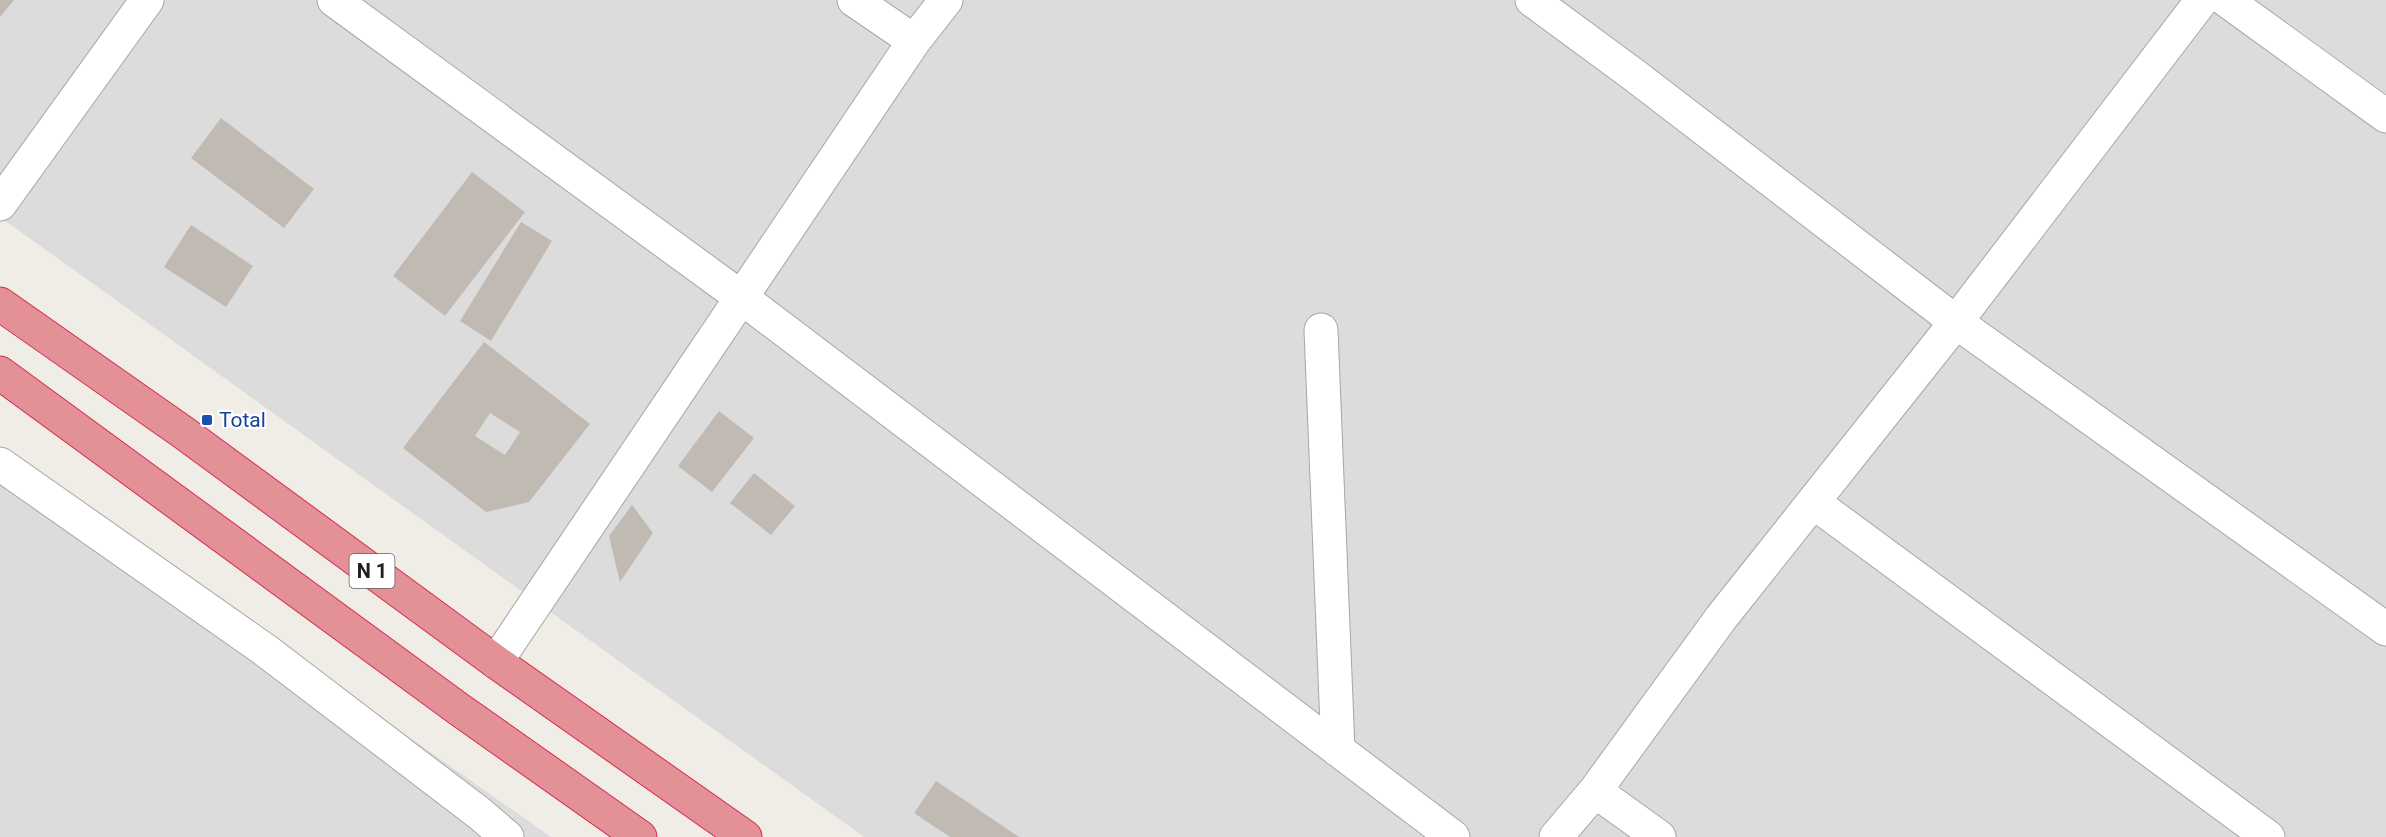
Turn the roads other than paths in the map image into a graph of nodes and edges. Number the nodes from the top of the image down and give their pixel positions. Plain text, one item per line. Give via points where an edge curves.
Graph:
1 (147, 0) edge
2 (334, 0) edge
3 (854, 0) edge
4 (946, 0) edge
5 (1532, 0) edge
6 (2202, 0) edge
7 (2226, 0) edge
8 (914, 41) junction
9 (2386, 116) edge
10 (0, 204) edge
11 (742, 298) junction
12 (0, 303) edge
13 (1956, 322) junction
14 (1321, 330) dead end
15 (0, 373) edge
16 (0, 464) edge
17 (1813, 502) junction
18 (2386, 629) edge
19 (496, 662) junction
20 (1338, 750) junction
21 (1595, 791) junction
22 (507, 837) edge
23 (640, 837) edge
24 (745, 837) edge
25 (1453, 837) edge
26 (1556, 837) edge
27 (1659, 837) edge
28 (2268, 837) edge

1 - 10 street
2 - 11 street
3 - 8 street
4 - 8 street
5 - 13 street
6 - 13 street
7 - 9 street
8 - 11 street
11 - 19 street
11 - 20 street
12 - 19 highway, N 1
13 - 17 street
13 - 18 street
14 - 20 street
15 - 23 highway
16 - 22 street via 265,650
17 - 21 street via 1721,618
17 - 28 street
19 - 24 highway, N 1
20 - 25 street
21 - 26 street
21 - 27 street

